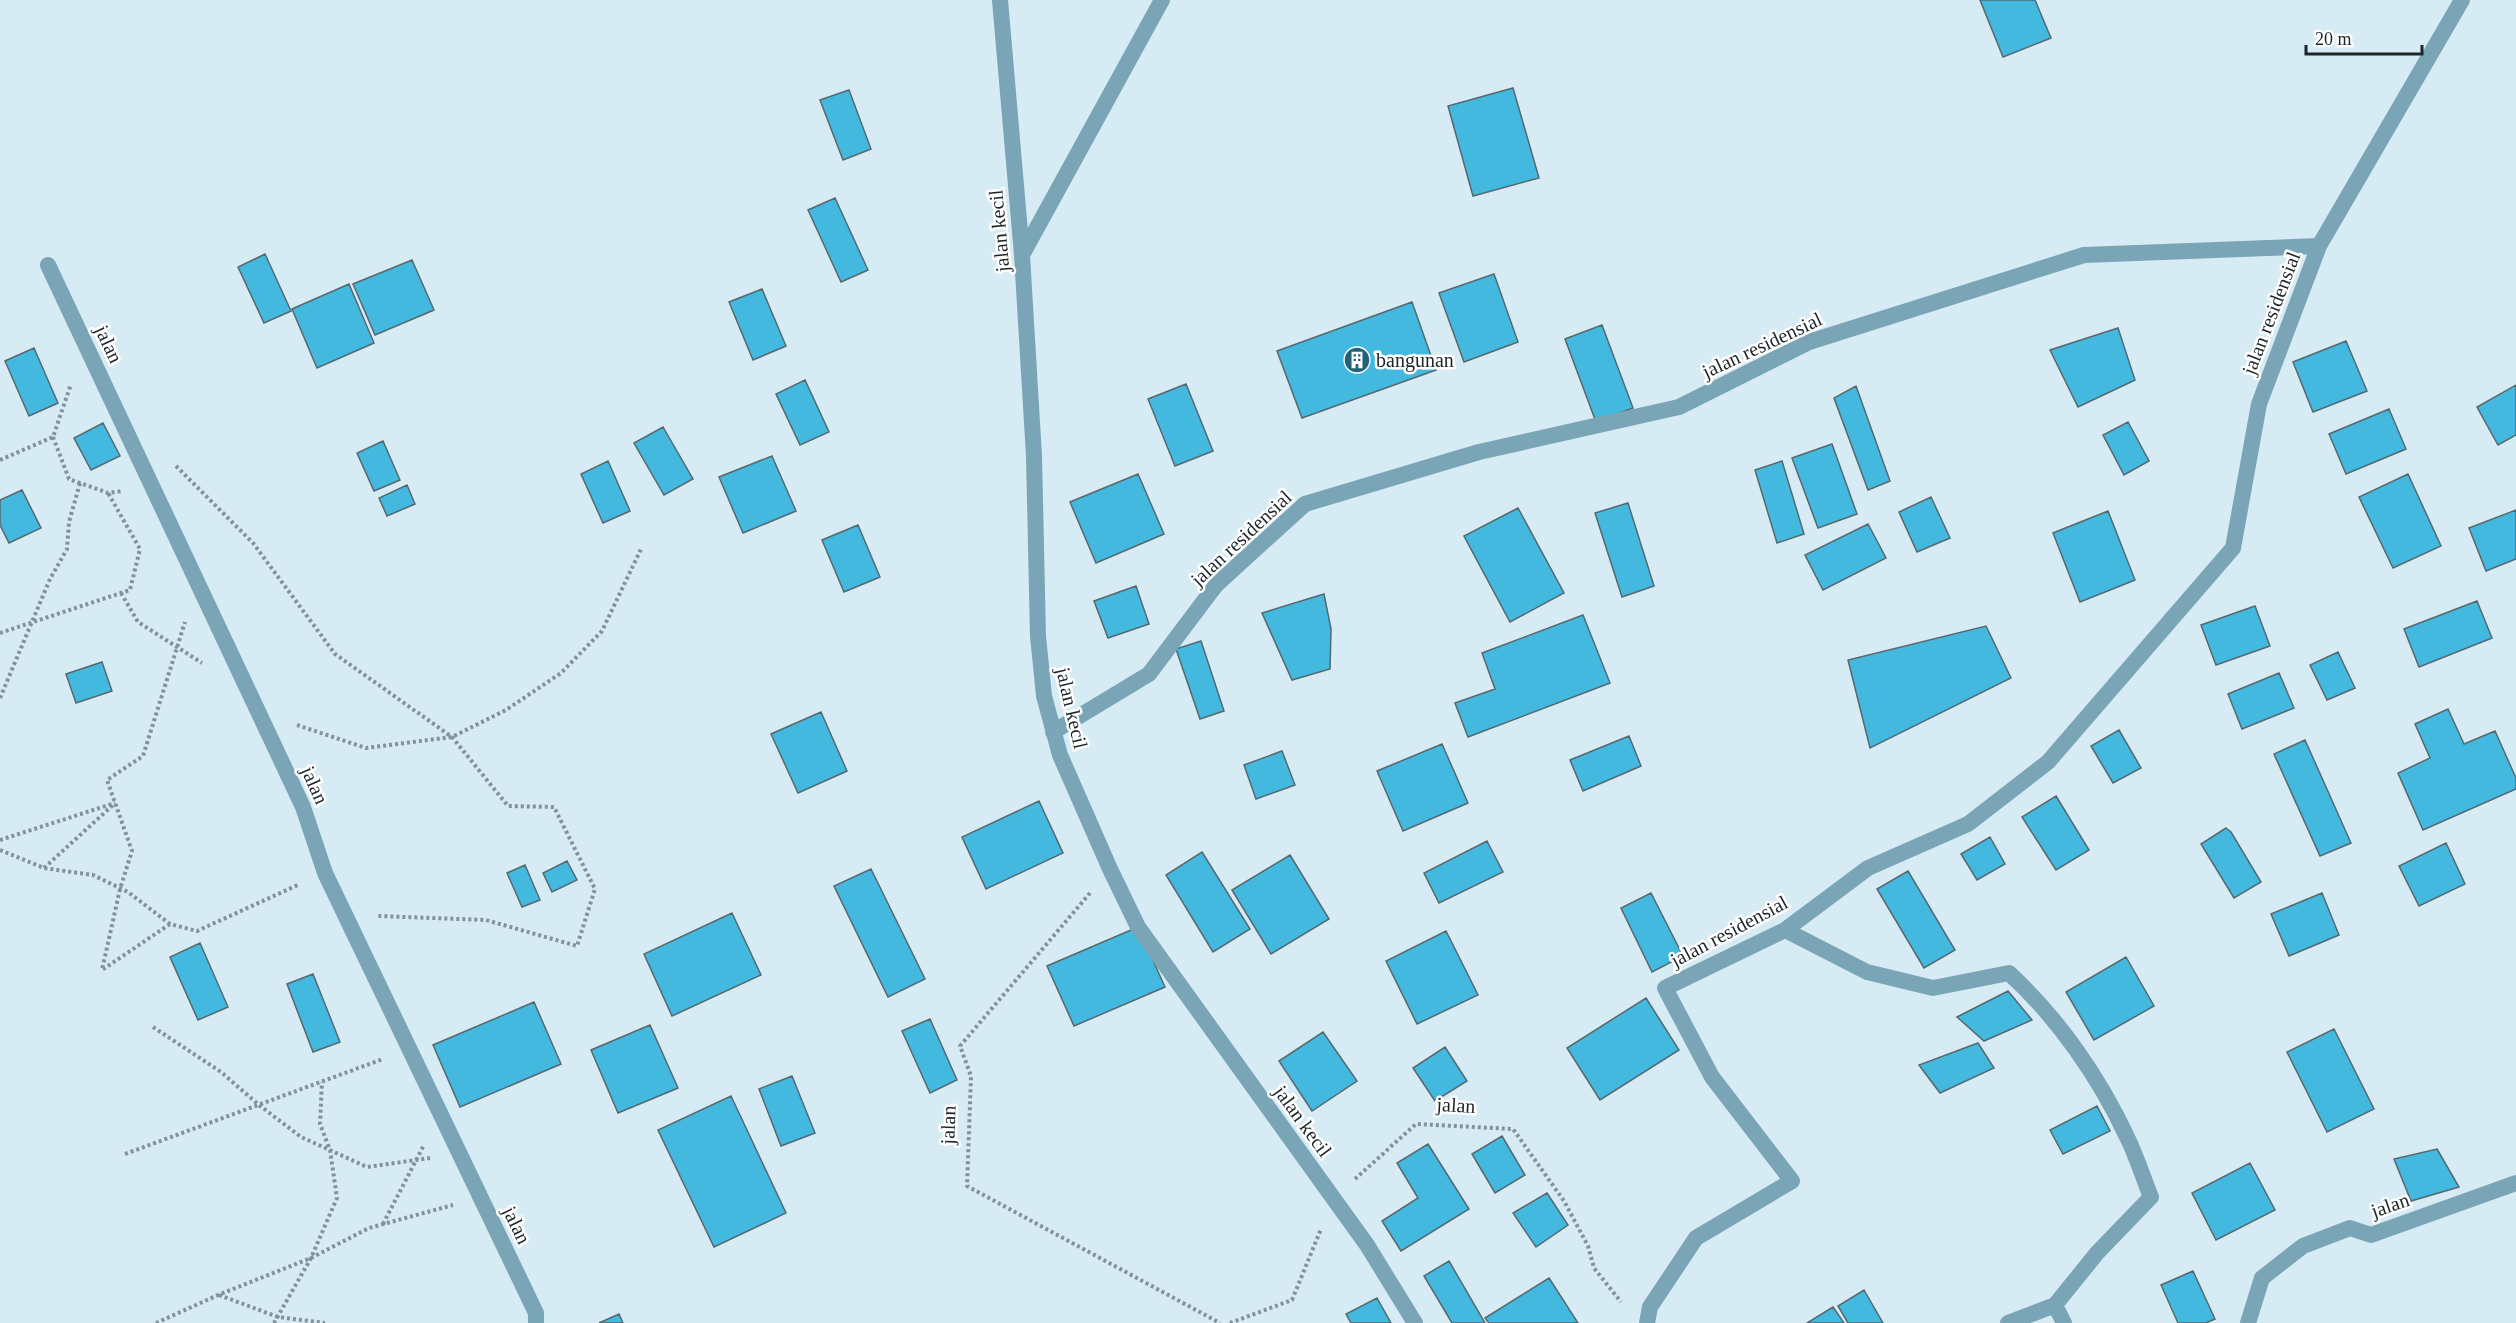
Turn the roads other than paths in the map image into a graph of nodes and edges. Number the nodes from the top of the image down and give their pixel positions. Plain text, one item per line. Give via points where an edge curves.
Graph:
1 (1000, 0) edge
2 (1162, 0) edge
3 (2462, 0) edge
4 (2319, 246) junction
5 (1022, 255) junction
6 (48, 265) dead end
7 (1053, 732) junction
8 (1785, 930) junction
9 (2516, 1183) edge
10 (2055, 1305) junction
11 (536, 1323) edge
12 (1415, 1323) edge
13 (1647, 1323) edge
14 (2008, 1323) edge
15 (2064, 1323) edge
16 (2248, 1323) edge

1 - 5 street, jalan kecil
2 - 5 street
3 - 4 street
4 - 7 street, jalan residensial via 2084,255 1809,342 1679,407 1479,452 1305,504 1216,585 1149,674
4 - 8 street, jalan residensial via 2259,404 2233,548 2048,762 1968,824 1868,868
5 - 7 street, jalan kecil via 1034,456 1038,636 1044,696
6 - 11 street, jalan via 303,807 325,873 536,1313
7 - 12 street, jalan kecil via 1110,870 1144,935 1367,1245
8 - 10 street via 1867,972 1933,988 2009,974 2035,997 2086,1064 2127,1137 2151,1197 2097,1253
8 - 13 street, jalan residensial via 1665,988 1712,1077 1792,1181 1696,1239 1650,1307
9 - 16 street, jalan via 2371,1235 2350,1228 2303,1246 2262,1278
10 - 14 street
10 - 15 street

